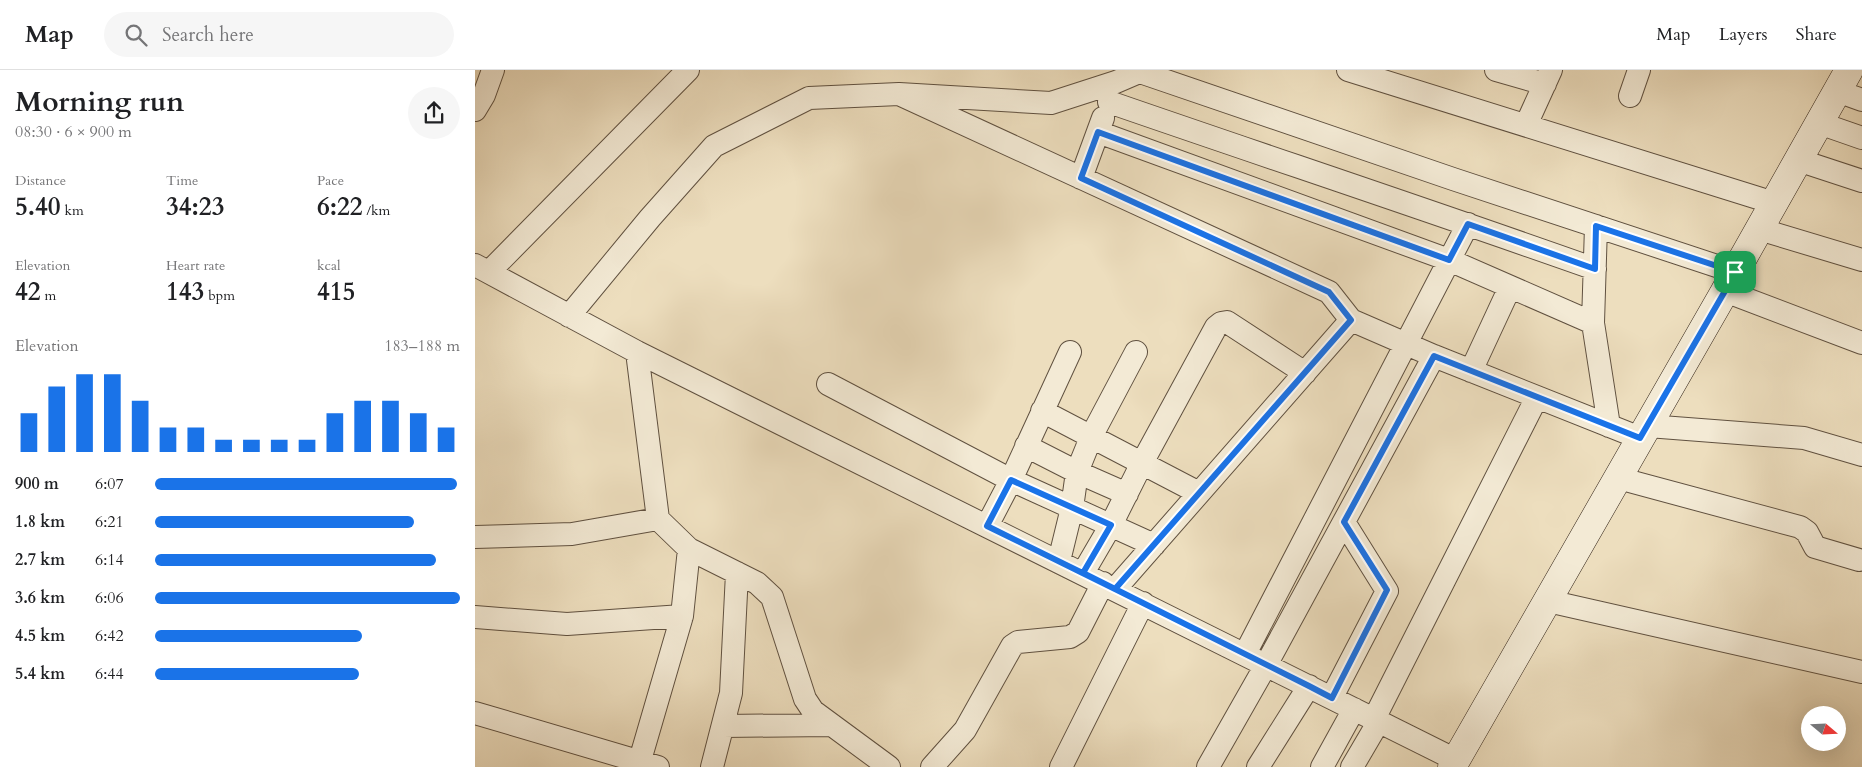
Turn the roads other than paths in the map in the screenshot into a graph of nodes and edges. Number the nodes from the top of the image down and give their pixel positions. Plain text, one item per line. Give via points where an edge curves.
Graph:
1 (493, 70) edge
2 (688, 70) edge
3 (1349, 70) edge
4 (1496, 70) edge
5 (1639, 70) edge
6 (1142, 71) edge
7 (1548, 77) edge
8 (1849, 87) edge
9 (1113, 92) junction
10 (899, 94) junction
11 (1630, 96) dead end
12 (475, 110) edge
13 (1819, 123) junction
14 (1526, 125) junction
15 (1098, 132) junction
16 (1862, 138) edge
17 (1798, 160) junction
18 (1081, 178) junction
19 (1453, 179) junction
20 (1862, 181) edge
21 (1774, 202) junction
22 (1439, 214) junction
23 (1468, 224) junction
24 (1596, 226) junction
25 (1759, 230) junction
26 (1449, 260) junction
27 (1862, 260) edge
28 (482, 269) edge
29 (1595, 269) junction
30 (1730, 281) junction
31 (1510, 287) junction
32 (569, 316) junction
33 (1351, 320) junction
34 (1593, 324) junction
35 (1862, 343) edge
36 (1405, 344) junction
37 (637, 352) junction
38 (1070, 352) dead end
39 (1135, 352) dead end
40 (1434, 356) junction
41 (1471, 371) junction
42 (1305, 373) junction
43 (828, 384) dead end
44 (1537, 397) junction
45 (1043, 411) junction
46 (1609, 426) junction
47 (1644, 432) junction
48 (1092, 435) junction
49 (1026, 446) junction
50 (1862, 455) edge
51 (1142, 463) junction
52 (1077, 472) junction
53 (1618, 478) junction
54 (1011, 480) junction
55 (1199, 493) junction
56 (1127, 494) junction
57 (1072, 508) junction
58 (658, 519) junction
59 (1344, 522) junction
60 (1111, 525) junction
61 (987, 526) junction
62 (475, 537) edge
63 (1154, 545) junction
64 (689, 548) junction
65 (1859, 560) dead end
66 (1059, 561) junction
67 (737, 572) junction
68 (1083, 573) junction
69 (1109, 586) junction
70 (1548, 601) junction
71 (1143, 603) junction
72 (682, 616) junction
73 (475, 617) edge
74 (1245, 654) junction
75 (1266, 665) junction
76 (1862, 672) edge
77 (1309, 686) junction
78 (1332, 698) junction
79 (475, 713) edge
80 (1369, 716) junction
81 (832, 725) junction
82 (723, 726) junction
83 (1454, 763) edge
84 (645, 766) edge
85 (712, 767) edge
86 (889, 767) edge
87 (932, 767) edge
88 (1061, 767) edge
89 (1208, 767) edge
90 (1258, 767) edge
91 (1322, 767) edge
92 (1352, 767) edge

1 - 12 street
2 - 28 street
3 - 14 street
4 - 7 street
5 - 11 street
6 - 9 street
6 - 19 street
7 - 14 street
8 - 13 main road
9 - 10 street via 1051,103
9 - 15 street
9 - 22 street via 1352,186
10 - 18 street
10 - 32 street via 809,98 714,146
13 - 16 street
13 - 17 main road
14 - 21 street
15 - 18 street
15 - 26 street
17 - 20 street
17 - 21 main road
18 - 33 street via 1329,292
19 - 22 street
19 - 24 street
21 - 25 main road
22 - 23 street
23 - 26 street
23 - 29 street
24 - 29 street
24 - 30 street
25 - 27 street
25 - 30 main road
26 - 31 street
26 - 36 street
28 - 32 street
29 - 34 street
30 - 35 street
30 - 47 main road
31 - 34 street
31 - 41 street
32 - 37 street
33 - 36 street
33 - 42 street
34 - 46 street
36 - 40 street
36 - 74 street
37 - 58 street
37 - 61 street
38 - 45 street
39 - 48 street
40 - 41 street
40 - 59 street
41 - 44 street
42 - 51 street via 1227,322 1221,322
42 - 55 street
43 - 54 street
44 - 46 street
44 - 80 street
45 - 48 street
45 - 49 street
46 - 47 street
47 - 50 street via 1803,438
47 - 53 main road
48 - 51 street
48 - 52 street
49 - 52 street
49 - 54 street
51 - 55 street
51 - 56 street
52 - 56 street
52 - 57 street
53 - 65 street via 1800,527 1807,532 1815,547
53 - 70 main road
54 - 57 street
54 - 61 street
55 - 63 street
56 - 60 street
57 - 60 street
57 - 66 street
58 - 62 street via 572,534
58 - 64 street
59 - 75 street
59 - 78 street via 1387,590
60 - 63 street
60 - 68 street
61 - 66 street
63 - 69 street
64 - 67 street
64 - 72 street
66 - 68 street
67 - 81 street via 757,583 772,597 805,699 813,711
67 - 82 street via 731,693
68 - 69 street
69 - 71 street
69 - 87 street via 1075,635 1018,642 1012,646 965,730
70 - 76 street
70 - 83 main road
71 - 74 street
71 - 88 street
72 - 73 street via 567,624
72 - 84 street
74 - 75 street
75 - 77 street
75 - 89 street
77 - 78 street
77 - 90 street
78 - 80 street
79 - 84 street
80 - 83 street
80 - 91 street
80 - 92 street
81 - 82 street
81 - 86 street
82 - 85 street

